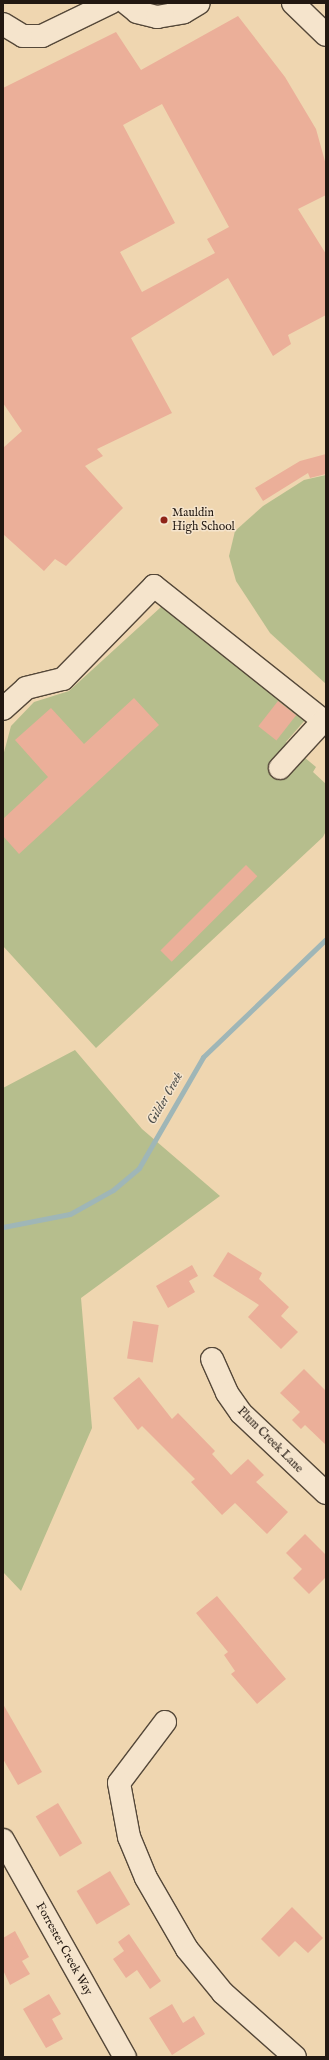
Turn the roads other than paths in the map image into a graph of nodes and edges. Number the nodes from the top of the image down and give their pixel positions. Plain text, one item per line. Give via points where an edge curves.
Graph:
1 (110, 3) edge
2 (126, 3) edge
3 (199, 3) edge
4 (293, 3) edge
5 (3, 24) edge
6 (326, 35) edge
7 (3, 709) edge
8 (324, 722) edge
9 (280, 768) dead end
10 (212, 1359) dead end
11 (326, 1494) edge
12 (165, 1722) dead end
13 (3, 1840) edge
14 (126, 2057) edge
15 (295, 2057) edge

1 - 5 street via 42,36 23,36
2 - 3 street via 137,12 157,17 184,12
4 - 6 street
7 - 8 street via 26,688 63,679 154,586
8 - 9 street
10 - 11 street, Plum Creek Lane via 227,1393 241,1413
12 - 15 street via 119,1783 128,1837 146,1878 187,1949 223,1993
13 - 14 street, Forrester Creek Way

